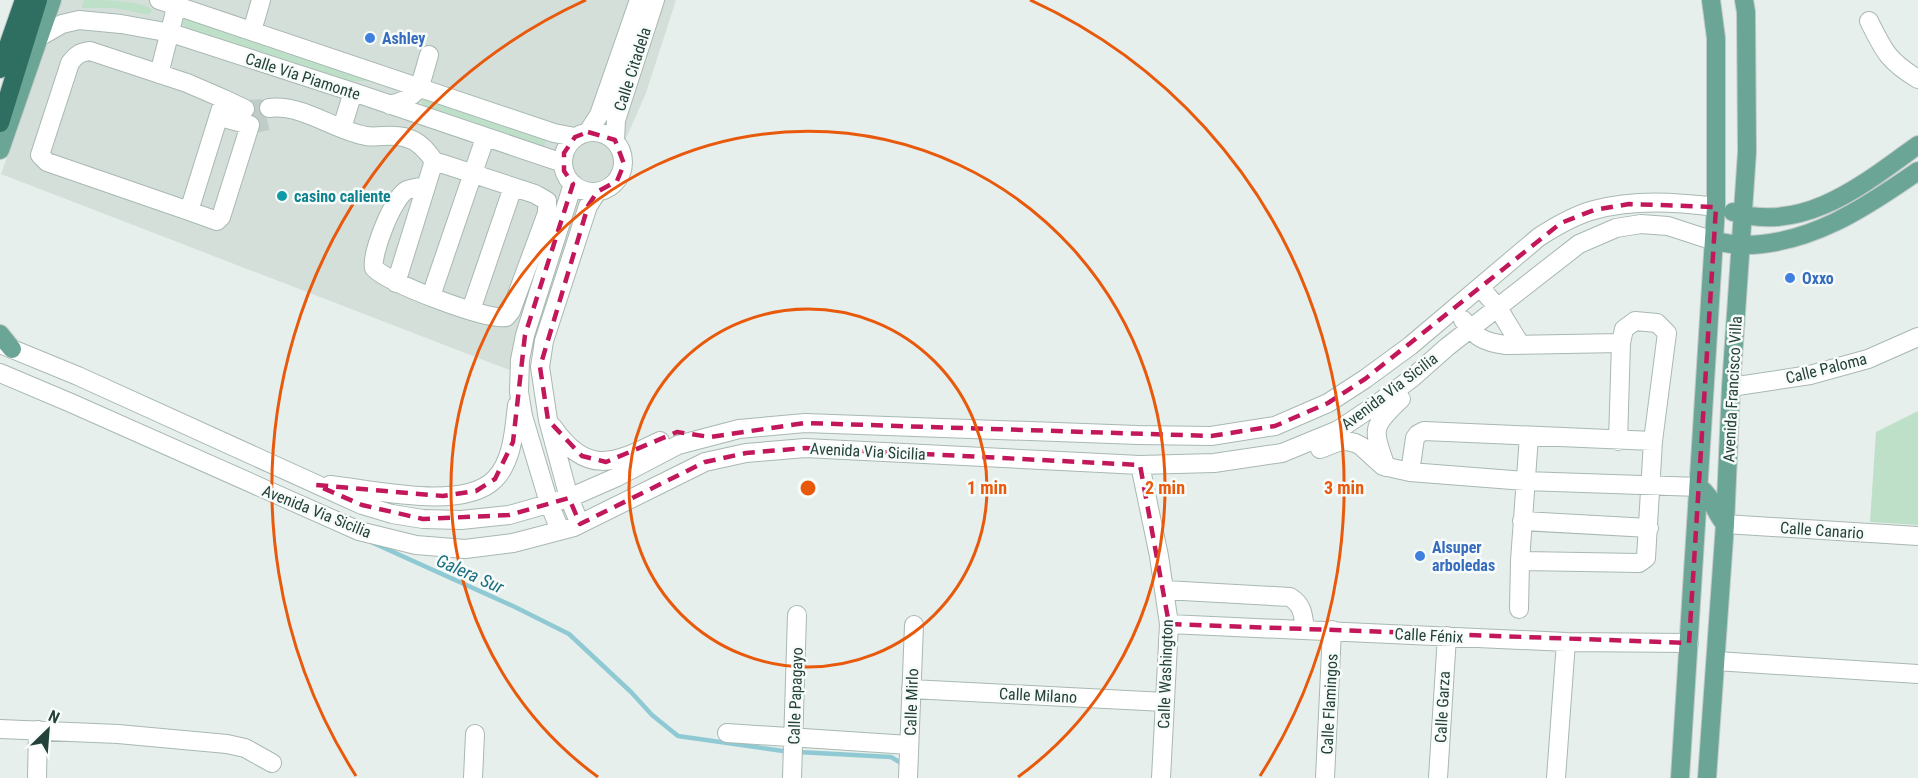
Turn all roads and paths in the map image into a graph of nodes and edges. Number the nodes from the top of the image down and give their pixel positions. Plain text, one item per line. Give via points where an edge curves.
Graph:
1 (16, 0) edge
2 (24, 0) edge
3 (38, 0) edge
4 (52, 0) edge
5 (159, 0) edge
6 (261, 0) edge
7 (639, 0) edge
8 (655, 0) edge
9 (1711, 0) edge
10 (1744, 0) edge
11 (177, 3) edge
12 (1869, 21) dead end
13 (252, 31) junction
14 (171, 33) junction
15 (40, 36) junction
16 (0, 46) edge
17 (429, 55) dead end
18 (0, 69) edge
19 (159, 74) junction
20 (1918, 79) edge
21 (418, 88) junction
22 (353, 92) junction
23 (390, 105) junction
24 (222, 108) junction
25 (271, 114) tunnel mouth
26 (0, 123) edge
27 (342, 128) junction
28 (581, 134) junction
29 (485, 138) junction
30 (615, 140) junction
31 (1918, 145) edge
32 (0, 150) edge
33 (434, 161) junction
34 (563, 163) junction
35 (1918, 171) edge
36 (474, 172) junction
37 (573, 184) junction
38 (426, 186) junction
39 (513, 187) junction
40 (597, 192) junction
41 (1716, 207) junction
42 (189, 211) junction
43 (1743, 215) junction
44 (1713, 241) junction
45 (1741, 245) junction
46 (396, 283) junction
47 (1480, 287) junction
48 (431, 296) junction
49 (1498, 308) junction
50 (1454, 309) junction
51 (471, 310) junction
52 (1470, 329) junction
53 (0, 334) edge
54 (1918, 337) edge
55 (1621, 343) junction
56 (1520, 344) junction
57 (6, 346) edge
58 (0, 374) edge
59 (1412, 378) junction
60 (1731, 387) junction
61 (519, 392) junction
62 (548, 420) junction
63 (1275, 426) junction
64 (1529, 436) junction
65 (710, 437) junction
66 (1618, 441) junction
67 (1653, 441) junction
68 (1282, 453) junction
69 (1140, 465) junction
70 (1386, 467) junction
71 (1410, 472) junction
72 (1525, 481) junction
73 (316, 484) junction
74 (1651, 486) junction
75 (1699, 487) junction
76 (569, 498) junction
77 (549, 503) junction
78 (1522, 521) junction
79 (580, 524) junction
80 (1725, 524) junction
81 (1649, 528) junction
82 (560, 530) junction
83 (1918, 536) edge
84 (1520, 561) junction
85 (1165, 590) junction
86 (1519, 609) dead end
87 (797, 615) dead end
88 (1169, 624) junction
89 (914, 625) dead end
90 (1305, 629) junction
91 (1332, 630) junction
92 (1446, 636) junction
93 (1566, 642) junction
94 (1689, 643) junction
95 (1716, 662) junction
96 (1918, 674) edge
97 (911, 689) junction
98 (1165, 702) junction
99 (0, 729) edge
100 (38, 730) junction
101 (727, 733) dead end
102 (475, 734) dead end
103 (793, 737) junction
104 (909, 745) junction
105 (272, 763) dead end
106 (37, 778) edge
107 (473, 778) edge
108 (792, 778) edge
109 (908, 778) edge
110 (1161, 778) edge
111 (1325, 778) edge
112 (1438, 778) edge
113 (1556, 778) edge
114 (1680, 778) edge
115 (1707, 778) edge

1 - 16 highway
2 - 18 highway
3 - 26 highway
4 - 15 main road
5 - 11 street, Calle Vía Piamonte
6 - 13 street
7 - 28 street, Calle Citadela via 599,116
8 - 30 street, Calle Citadela via 616,120
9 - 41 main road, Avenida Francisco Villa via 1716,39
10 - 43 main road, Avenida Francisco Villa via 1747,152
11 - 13 street, Calle Vía Piamonte
11 - 14 street
12 - 20 street via 1894,63
13 - 21 street, Calle Vía Piamonte
14 - 15 street, Calle Vía Piamonte via 79,20
14 - 19 street
14 - 22 street, Calle Vía Piamonte
15 - 32 main road
17 - 21 street
19 - 24 street
19 - 42 street via 90,51 75,56 40,155 48,162
21 - 23 street via 410,99
21 - 28 street, Calle Vía Piamonte via 554,133
22 - 23 street, Calle Vía Piamonte
22 - 27 street
23 - 29 street, Calle Vía Piamonte
24 - 42 street
24 - 42 street via 248,117 220,219
25 - 27 street via 290,110
27 - 33 street via 376,138 406,137 425,149
28 - 30 street via 607,134
28 - 34 street via 568,144
29 - 34 street, Calle Vía Piamonte
29 - 36 street
30 - 40 street via 623,156 622,173 610,187
31 - 43 main road via 1857,187 1800,215 1769,219
33 - 36 street
33 - 38 street
34 - 37 street
35 - 45 main road via 1828,227 1774,242
36 - 39 street
36 - 48 street
37 - 40 street
37 - 61 street via 525,335
38 - 46 street
38 - 46 street via 406,190 397,198 374,256 374,268
39 - 51 street
39 - 51 street via 542,197 547,201 547,213 511,311 499,318
40 - 62 street via 588,206 544,341 540,367
41 - 43 main road
41 - 44 main road, Avenida Francisco Villa
41 - 47 street, Avenida Via Sicilia via 1672,202 1594,210 1539,237
43 - 45 main road, Avenida Francisco Villa
44 - 45 main road
44 - 49 street, Avenida Via Sicilia via 1668,226 1641,224 1616,228 1579,244
44 - 75 main road, Avenida Francisco Villa
45 - 60 main road, Avenida Francisco Villa
46 - 48 street
47 - 49 street
47 - 50 street, Avenida Via Sicilia
48 - 51 street
49 - 52 street, Avenida Via Sicilia
49 - 56 street
50 - 52 street
50 - 63 street, Avenida Via Sicilia via 1410,346 1328,403
52 - 56 street via 1485,342
52 - 59 street, Avenida Via Sicilia
53 - 57 main road
54 - 60 street, Calle Paloma via 1868,359 1820,372
55 - 56 street
55 - 66 street
55 - 67 street via 1624,329 1635,321 1657,323 1667,333
57 - 73 street, Avenida Via Sicilia
58 - 82 street, Avenida Via Sicilia via 359,531 416,545 465,549 513,543
59 - 68 street, Avenida Via Sicilia via 1338,430
59 - 70 street via 1401,400 1377,424 1376,435
60 - 80 main road, Avenida Francisco Villa
61 - 73 street via 507,460 495,479 476,491 442,496 404,495
61 - 77 street
62 - 65 street via 562,440 582,456 606,462 631,455 677,432
62 - 76 street
63 - 65 street, Avenida Via Sicilia via 1211,436 805,423 739,429
63 - 68 street
64 - 66 street
64 - 71 street via 1421,432 1415,438
64 - 72 street
65 - 76 street, Avenida Via Sicilia via 678,445
66 - 67 street
67 - 74 street
68 - 69 street, Avenida Via Sicilia via 1214,463
68 - 70 street via 1305,455 1347,441 1361,446
69 - 79 street, Avenida Via Sicilia via 805,448 746,453 705,462
69 - 85 street, Calle Washington
70 - 71 street
71 - 72 street
72 - 74 street
72 - 78 street
73 - 77 street, Avenida Via Sicilia via 362,505 423,519 509,515
74 - 75 street
74 - 81 street
75 - 80 main road via 1712,499
75 - 94 main road, Avenida Francisco Villa
76 - 77 street, Avenida Via Sicilia
76 - 79 street
77 - 82 street
78 - 81 street
78 - 84 street
79 - 82 street, Avenida Via Sicilia
80 - 83 street, Calle Canario
80 - 95 main road, Avenida Francisco Villa
81 - 84 street via 1646,558 1639,563
84 - 86 street
85 - 88 street, Calle Washington
85 - 90 street via 1290,597 1302,609
87 - 103 street, Calle Papagayo
88 - 90 street, Calle Fénix
88 - 98 street, Calle Washington
89 - 97 street, Calle Mirlo
90 - 91 street, Calle Fénix
91 - 92 street, Calle Fénix
91 - 111 street, Calle Flamingos
92 - 93 street, Calle Fénix
92 - 112 street, Calle Garza
93 - 94 street, Calle Fénix
93 - 113 street
94 - 95 main road via 1702,658
94 - 114 main road, Avenida Francisco Villa
95 - 96 street
95 - 115 main road, Avenida Francisco Villa
97 - 98 street, Calle Milano
97 - 104 street, Calle Mirlo
98 - 110 street, Calle Washington
99 - 100 street
100 - 105 street via 227,744 245,748
100 - 106 street
101 - 103 street
102 - 107 street
103 - 104 street
103 - 108 street, Calle Papagayo
104 - 109 street, Calle Mirlo

